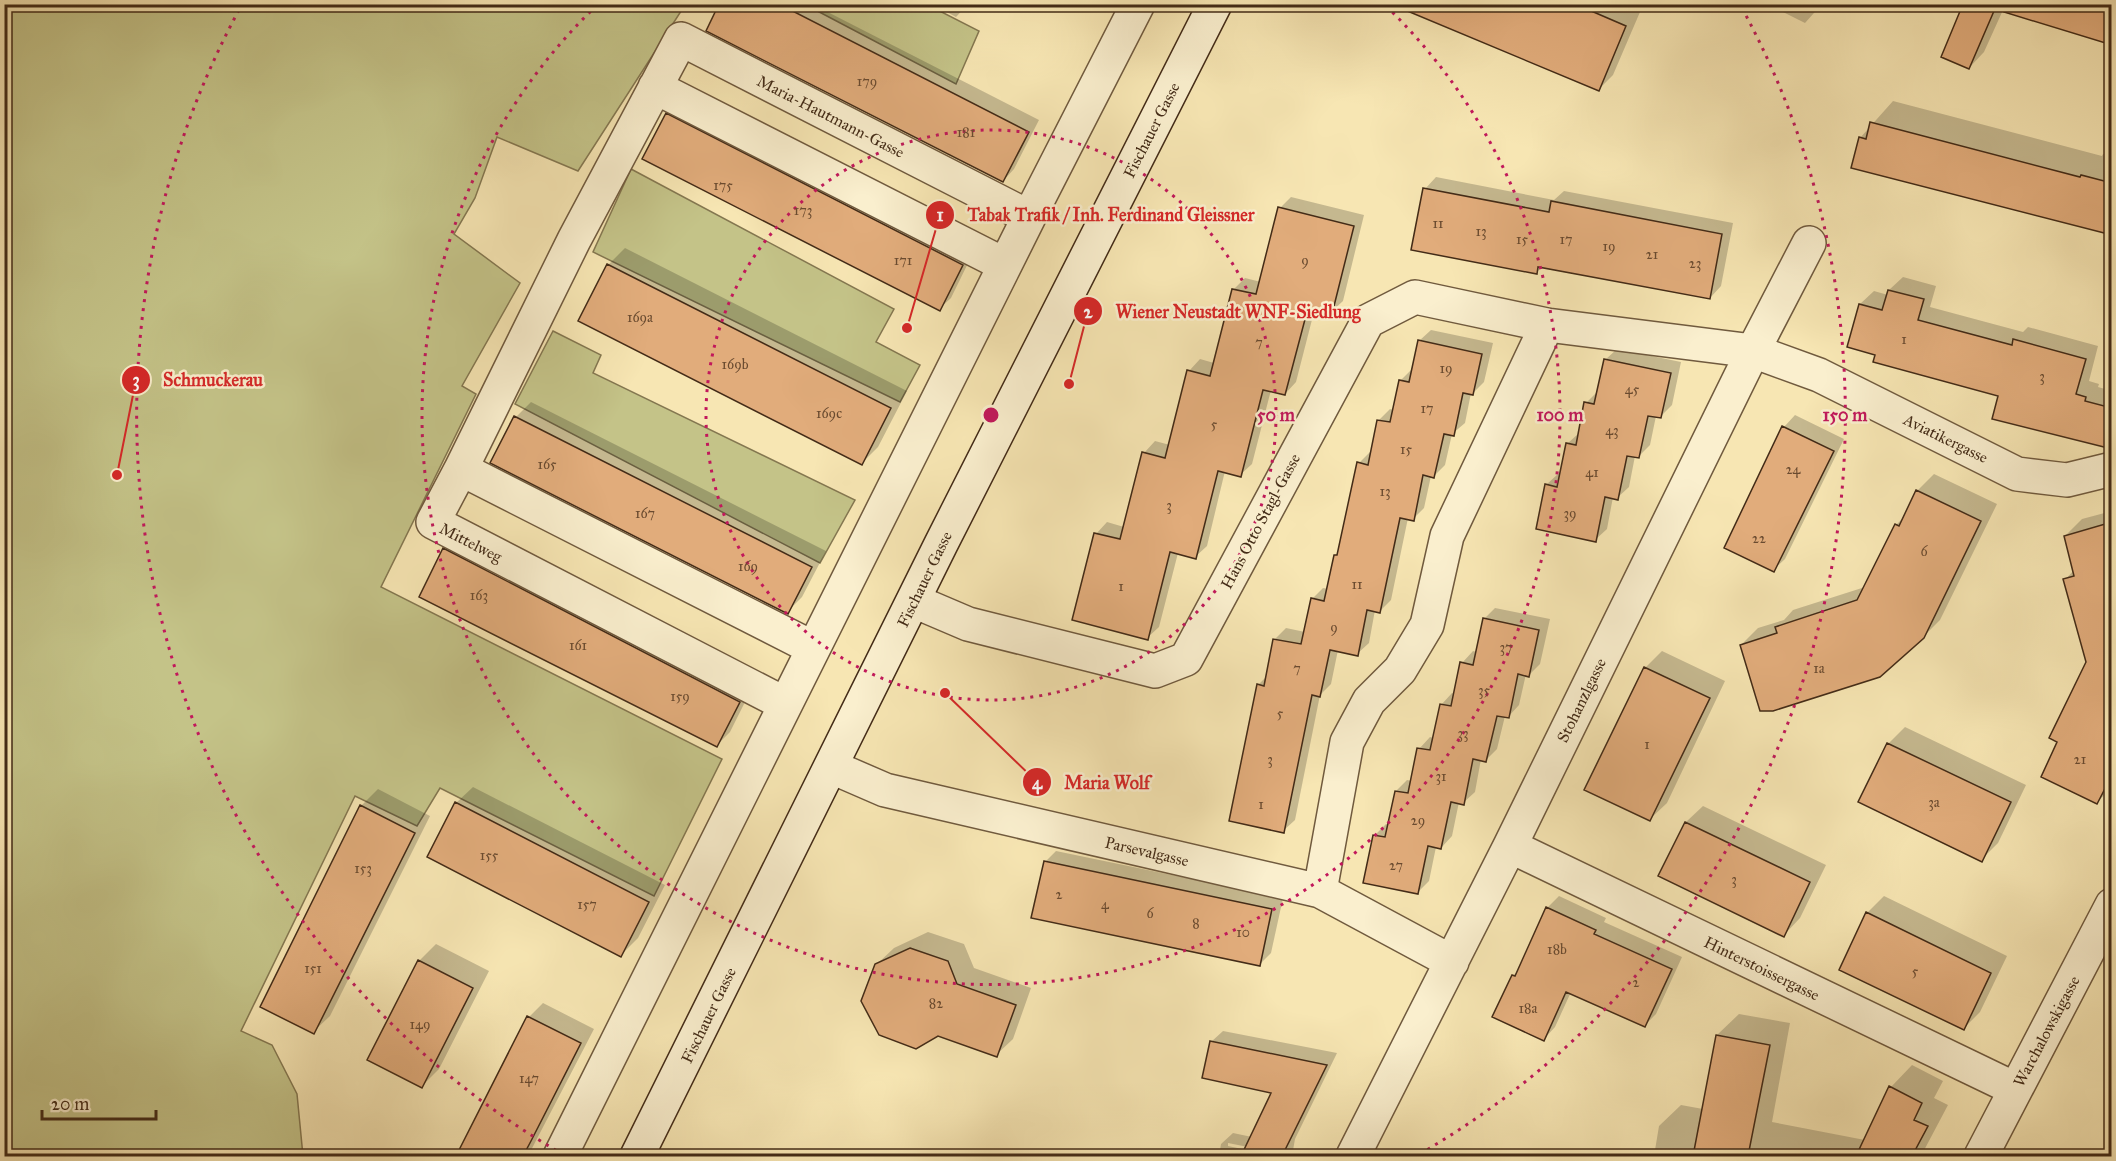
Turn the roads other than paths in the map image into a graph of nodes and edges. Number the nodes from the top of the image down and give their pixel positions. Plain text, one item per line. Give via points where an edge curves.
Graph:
1 (1138, 4) edge
2 (1215, 4) edge
3 (655, 87) junction
4 (1029, 217) junction
5 (1809, 243) dead end
6 (1005, 265) junction
7 (1547, 325) junction
8 (1752, 351) junction
9 (460, 469) junction
10 (2112, 469) edge
11 (914, 601) junction
12 (813, 648) junction
13 (785, 704) junction
14 (832, 767) junction
15 (1510, 846) junction
16 (1320, 891) junction
17 (2107, 926) edge
18 (1452, 962) junction
19 (2015, 1089) junction
20 (560, 1156) edge
21 (637, 1156) edge
22 (1353, 1156) edge
23 (1981, 1156) edge

1 - 4 street
2 - 11 street, Fischauer Gasse
3 - 4 street, Maria-Hautmann-Gasse via 681,39
3 - 6 street
3 - 9 street, Maria-Hautmann-Gasse
4 - 6 street
5 - 8 street, Stohanzlgasse
6 - 12 street
7 - 8 street, Hans Otto Stagl-Gasse
7 - 11 street, Hans Otto Stagl-Gasse via 1415,297 1368,321 1186,659 1155,671 968,624
7 - 16 street via 1446,536 1426,625 1400,670 1369,702 1347,742
8 - 10 street, Aviatikergasse via 1819,375 2017,474 2067,480
8 - 15 street, Stohanzlgasse
9 - 12 street
9 - 13 street, Mittelweg via 433,522
11 - 14 street, Fischauer Gasse
12 - 13 street
13 - 20 street
14 - 16 street, Parsevalgasse via 885,790
14 - 21 street, Fischauer Gasse
15 - 18 street, Stohanzlgasse
15 - 19 street, Hinterstoissergasse
16 - 18 street, Parsevalgasse
17 - 19 street, Warchalowskigasse
18 - 22 street, Stohanzlgasse
19 - 23 street, Warchalowskigasse

